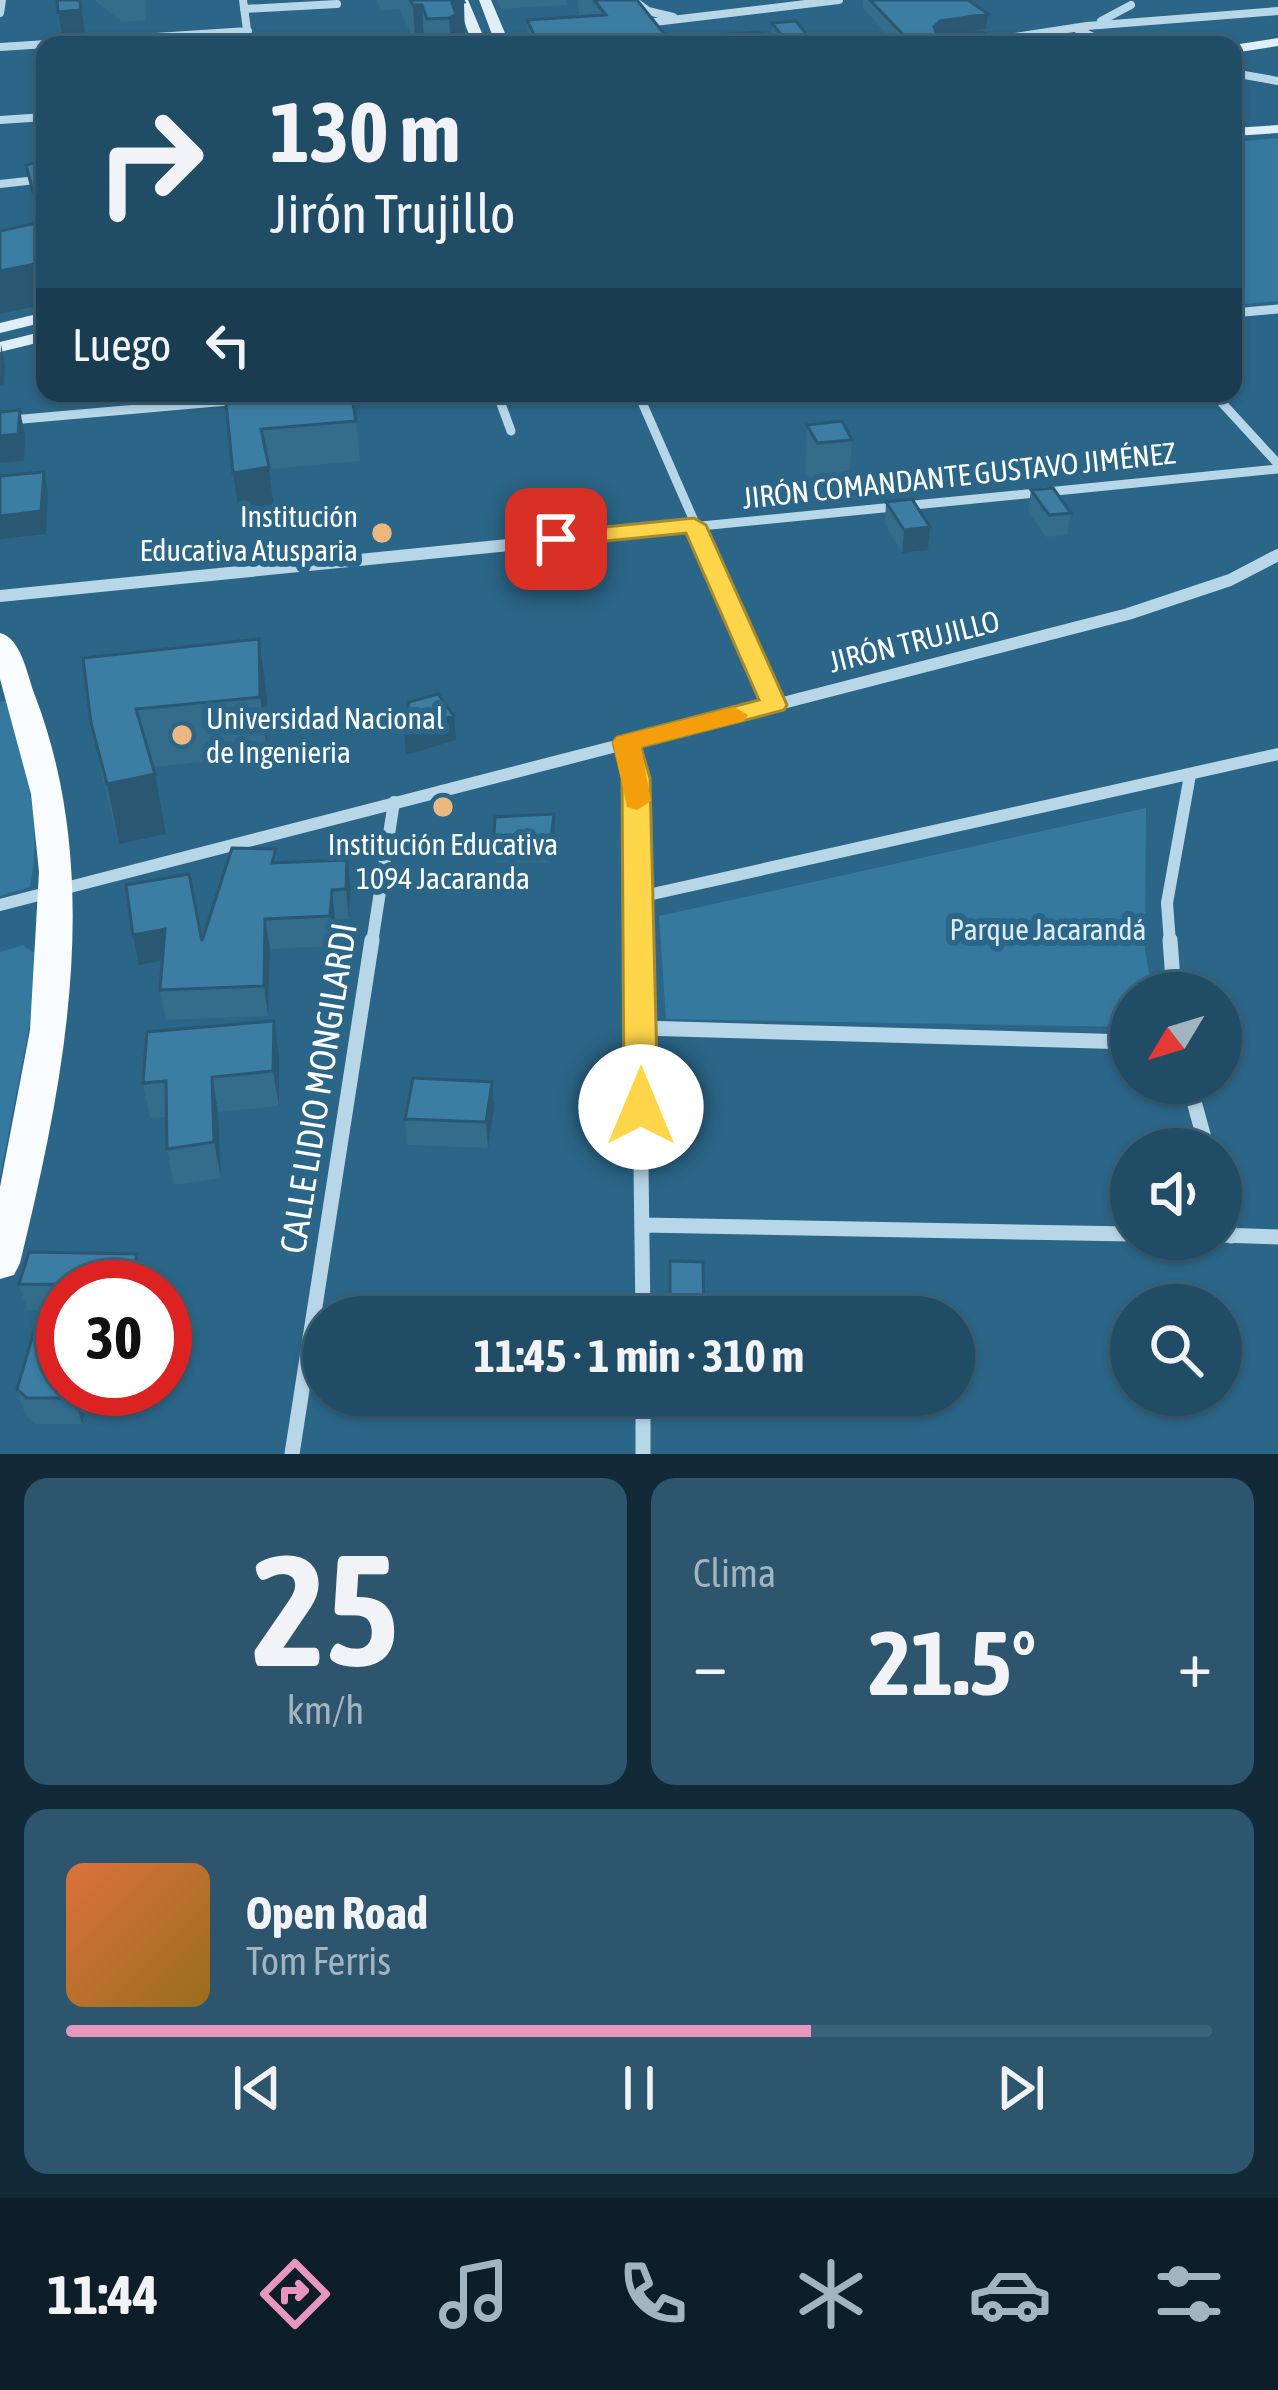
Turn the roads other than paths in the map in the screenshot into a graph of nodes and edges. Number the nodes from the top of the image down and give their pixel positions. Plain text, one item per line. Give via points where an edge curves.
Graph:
1 (2, 0) edge
2 (462, 0) edge
3 (485, 0) edge
4 (839, 0) edge
5 (636, 1) edge
6 (1130, 2) edge
7 (244, 4) edge
8 (337, 4) dead end
9 (1278, 10) edge
10 (0, 13) edge
11 (715, 18) junction
12 (1171, 19) junction
13 (646, 23) junction
14 (1087, 26) junction
15 (1076, 28) junction
16 (248, 31) junction
17 (653, 34) edge
18 (197, 36) edge
19 (248, 36) edge
20 (476, 36) edge
21 (499, 36) edge
22 (1016, 36) edge
23 (1092, 36) edge
24 (1278, 42) edge
25 (36, 45) edge
26 (0, 47) edge
27 (1242, 48) edge
28 (1242, 75) edge
29 (1278, 81) edge
30 (36, 118) edge
31 (0, 121) edge
32 (1278, 129) edge
33 (1242, 132) edge
34 (36, 180) edge
35 (0, 184) edge
36 (1278, 309) edge
37 (1242, 312) edge
38 (36, 319) edge
39 (0, 328) edge
40 (36, 339) edge
41 (0, 347) edge
42 (225, 402) edge
43 (500, 402) edge
44 (642, 402) edge
45 (1221, 402) edge
46 (0, 421) edge
47 (511, 431) dead end
48 (1278, 467) edge
49 (694, 525) junction
50 (1278, 555) edge
51 (0, 596) edge
52 (0, 641) edge
53 (774, 705) junction
54 (626, 742) junction
55 (1278, 754) edge
56 (1190, 775) junction
57 (394, 802) junction
58 (56, 889) junction
59 (639, 897) junction
60 (0, 905) edge
61 (1172, 972) edge
62 (640, 1028) junction
63 (1110, 1041) edge
64 (642, 1225) junction
65 (1110, 1234) edge
66 (1242, 1236) edge
67 (1278, 1237) edge
68 (0, 1263) edge
69 (643, 1296) edge
70 (643, 1416) edge
71 (292, 1454) edge
72 (643, 1454) edge

1 - 10 street
2 - 20 main road
3 - 21 main road
4 - 11 street
5 - 11 street via 661,15
5 - 13 street
6 - 12 street
6 - 14 street
7 - 8 street
7 - 16 street
9 - 12 street
11 - 13 street
12 - 14 street
13 - 17 street
14 - 15 street
15 - 22 street
15 - 23 street
16 - 18 street
16 - 19 street
24 - 27 main road
25 - 26 street
28 - 29 street
30 - 31 street
32 - 33 main road
34 - 35 street
36 - 37 street
38 - 39 main road
40 - 41 main road
42 - 46 street
43 - 47 street
44 - 49 street
45 - 48 street
48 - 49 street, JIRÓN COMANDANTE GUSTAVO JIMÉNEZ
49 - 51 street, JIRÓN COMANDANTE GUSTAVO JIMÉNEZ
49 - 53 street
50 - 53 street, JIRÓN TRUJILLO via 1129,614
52 - 58 main road via 33,729
53 - 54 street, JIRÓN TRUJILLO
54 - 57 street, JIRÓN TRUJILLO
54 - 59 street via 636,778
55 - 56 street
56 - 59 street
56 - 61 street via 1167,903
57 - 58 street, JIRÓN TRUJILLO
57 - 71 street, CALLE LIDIO MONGILARDI
58 - 60 street, JIRÓN TRUJILLO
58 - 68 main road via 52,1022
59 - 62 street
62 - 63 street
62 - 64 street
64 - 65 street
64 - 69 street
66 - 67 street
70 - 72 street

